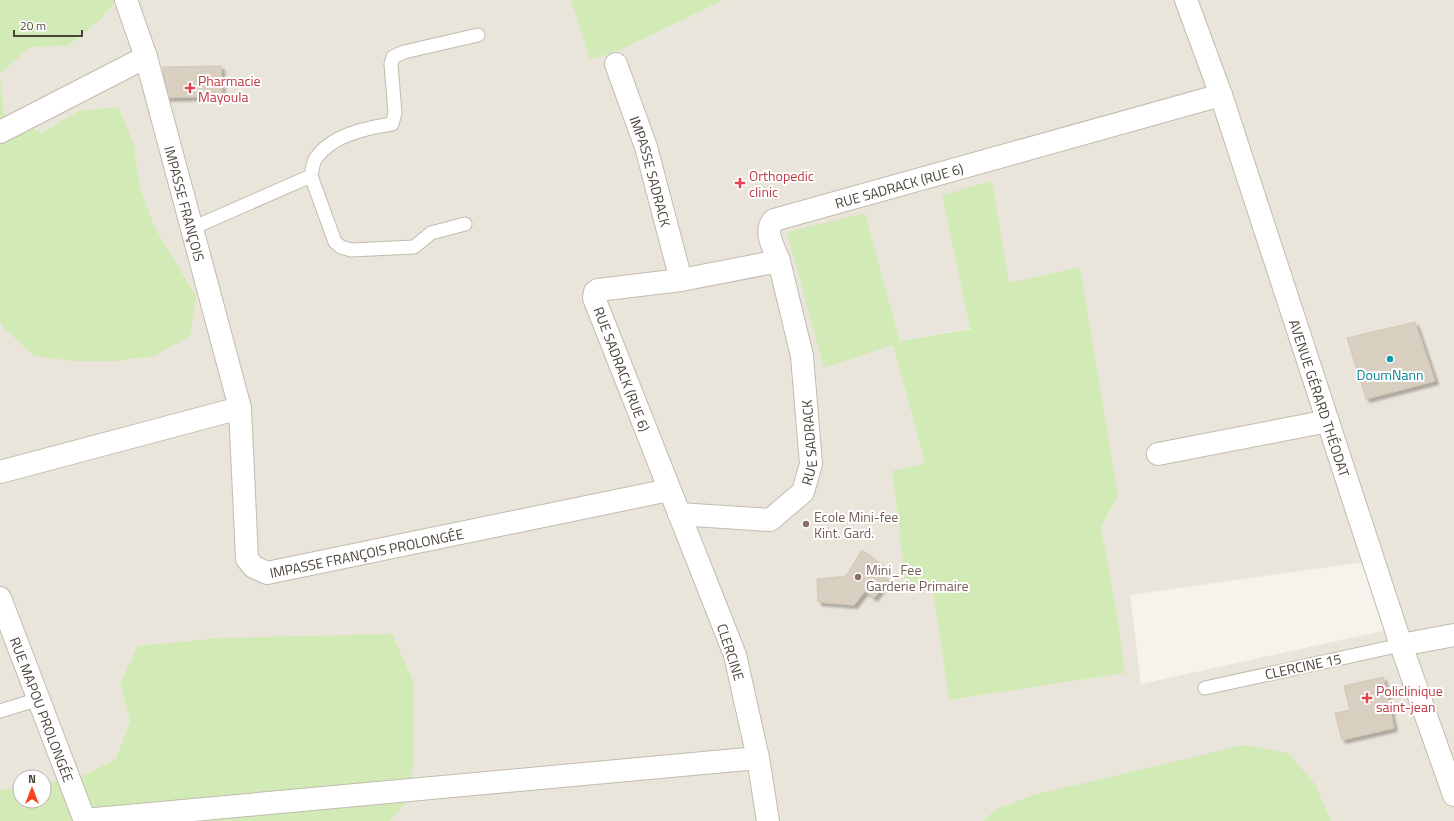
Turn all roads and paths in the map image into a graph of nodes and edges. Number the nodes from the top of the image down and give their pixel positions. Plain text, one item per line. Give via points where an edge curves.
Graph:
1 (126, 0) edge
2 (1186, 0) edge
3 (478, 35) dead end
4 (146, 57) junction
5 (616, 64) dead end
6 (1221, 95) junction
7 (0, 132) edge
8 (311, 176) junction
9 (465, 224) dead end
10 (190, 228) junction
11 (779, 261) junction
12 (681, 280) junction
13 (240, 408) junction
14 (1328, 421) junction
15 (1158, 454) dead end
16 (0, 472) edge
17 (669, 490) junction
18 (679, 514) junction
19 (0, 598) edge
20 (1454, 636) edge
21 (1401, 645) junction
22 (1205, 688) dead end
23 (39, 698) junction
24 (0, 711) edge
25 (758, 758) junction
26 (1454, 795) edge
27 (85, 820) edge
28 (768, 821) edge

1 - 4 street, IMPASSE FRANÇOIS
2 - 6 street, AVENUE GÉRARD THÉODAT
3 - 8 lane via 393,56 390,64 394,113 392,124 366,127 332,142 315,158
4 - 7 street
4 - 10 street, IMPASSE FRANÇOIS
5 - 12 street, IMPASSE SADRACK via 646,147
6 - 11 street, RUE SADRACK (RUE 6) via 774,220 770,224 769,233
6 - 14 street, AVENUE GÉRARD THÉODAT
8 - 9 lane via 335,242 341,247 351,250 414,247 431,233
8 - 10 lane
10 - 13 street, IMPASSE FRANÇOIS
11 - 12 street, RUE SADRACK (RUE 6)
11 - 18 street, RUE SADRACK via 804,369 811,464 803,492 770,520
12 - 17 street, RUE SADRACK (RUE 6) via 598,290 594,294
13 - 16 street
13 - 17 street, IMPASSE FRANÇOIS PROLONGÉE via 247,559 254,567 267,573
14 - 15 street
14 - 21 street, AVENUE GÉRARD THÉODAT
17 - 18 street, CLERCINE
18 - 25 street, CLERCINE via 735,655
19 - 23 street, RUE MAPOU PROLONGÉE
20 - 21 street
21 - 22 lane, CLERCINE 15
21 - 26 street, AVENUE GÉRARD THÉODAT
23 - 24 lane
23 - 27 street, RUE MAPOU PROLONGÉE
25 - 27 street
25 - 28 street, CLERCINE

